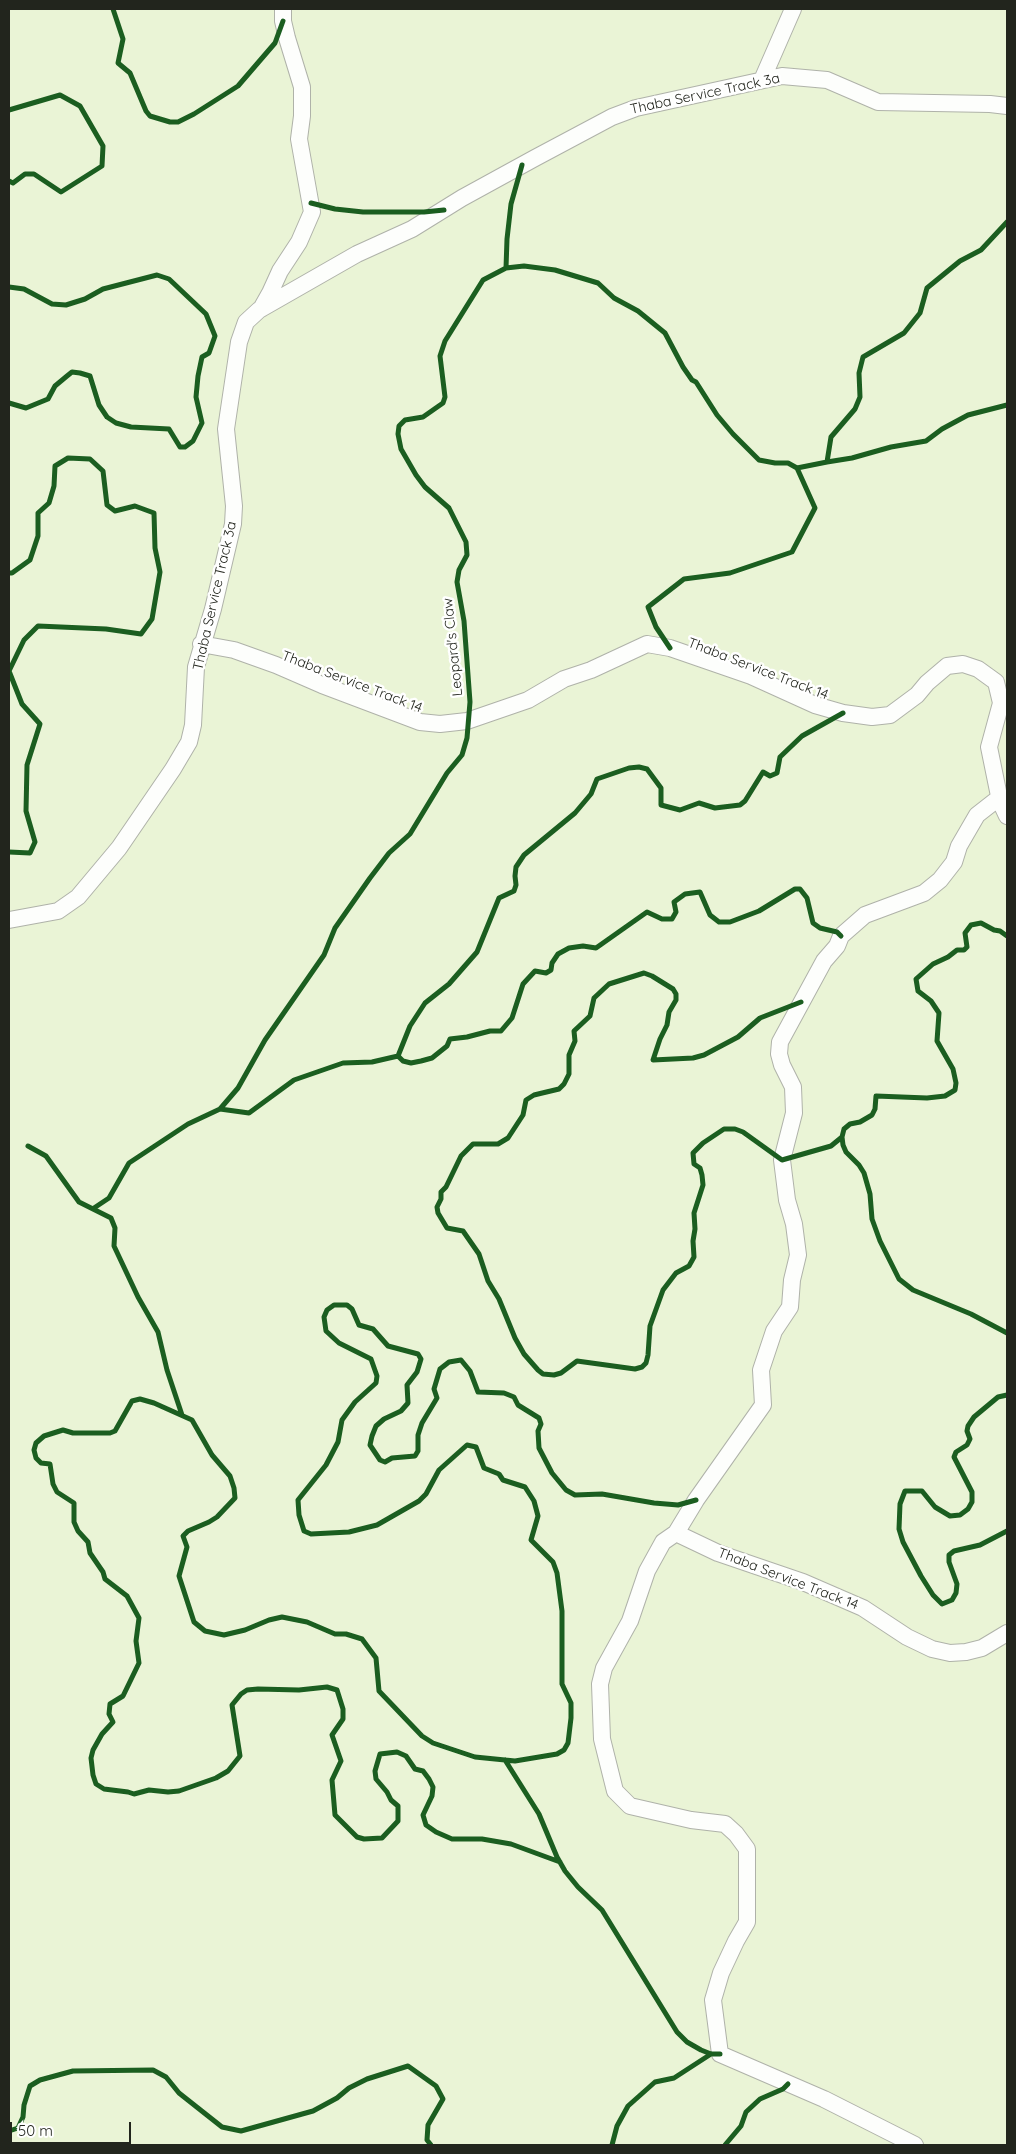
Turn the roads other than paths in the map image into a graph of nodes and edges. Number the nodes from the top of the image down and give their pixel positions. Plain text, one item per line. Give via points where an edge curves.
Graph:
1 (283, 9) edge
2 (793, 9) edge
3 (762, 80) junction
4 (1007, 106) edge
5 (259, 310) junction
6 (201, 644) junction
7 (1000, 797) junction
8 (1007, 816) edge
9 (9, 920) edge
10 (676, 1534) junction
11 (1007, 1633) edge
12 (915, 2145) edge

1 - 5 street via 287,38 302,88 299,139 312,212 299,242
2 - 3 street
3 - 4 street, Thaba Service Track 3a via 782,76 827,80 878,102
3 - 5 street, Thaba Service Track 3a via 636,108 612,117
5 - 6 street, Thaba Service Track 3a via 246,322 240,342 226,429 233,524 213,609
6 - 7 street, Thaba Service Track 14 via 234,650 276,664 420,722 440,724 467,721 528,700 564,679 647,644 670,648 751,676 814,705 872,717 890,714 917,695 947,666 963,664 978,669 996,682 1000,703 989,747
6 - 9 street, Thaba Service Track 3a via 189,742 119,848 66,907
7 - 8 street, Thaba Service Track 14
7 - 10 street via 977,814 954,862 924,894 865,915 841,936 780,1042 782,1065 793,1087 794,1114 782,1160 798,1255 790,1307 774,1330 761,1370 763,1405
10 - 11 street, Thaba Service Track 14 via 855,1604 932,1649 950,1654 966,1652 982,1648
10 - 12 street via 663,1542 647,1571 630,1621 604,1668 600,1684 602,1739 614,1791 630,1806 725,1824 747,1849 747,1922 722,1973 713,2000 720,2054 824,2099

